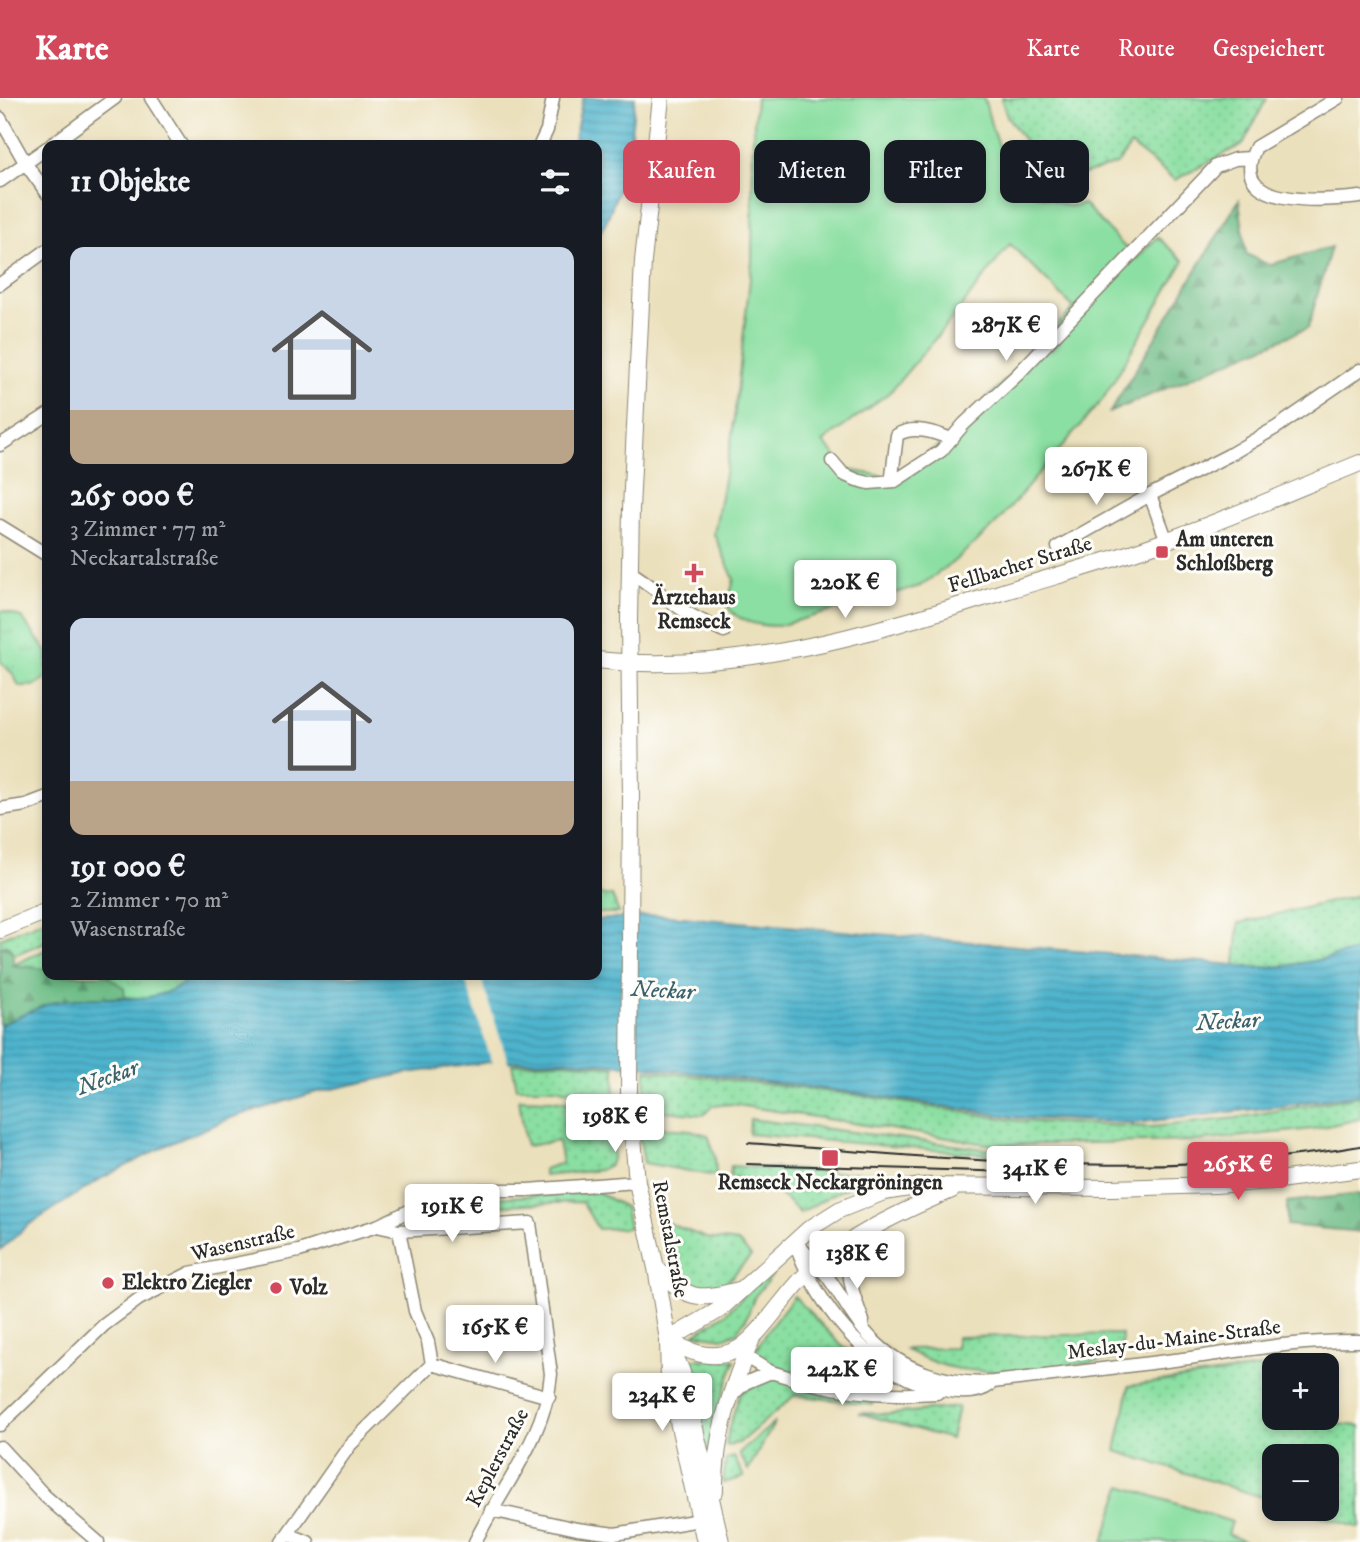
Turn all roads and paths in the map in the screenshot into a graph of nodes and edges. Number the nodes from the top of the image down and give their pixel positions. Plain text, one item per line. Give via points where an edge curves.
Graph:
1 (115, 98) edge
2 (151, 98) edge
3 (553, 98) edge
4 (661, 98) edge
5 (1338, 98) edge
6 (0, 118) edge
7 (58, 140) edge
8 (178, 140) edge
9 (542, 140) edge
10 (42, 152) edge
11 (1253, 152) junction
12 (26, 164) junction
13 (0, 181) edge
14 (42, 186) edge
15 (1360, 197) edge
16 (42, 254) edge
17 (0, 285) edge
18 (1360, 370) edge
19 (42, 418) edge
20 (951, 439) junction
21 (0, 445) edge
22 (832, 461) dead end
23 (1360, 463) edge
24 (895, 481) junction
25 (1150, 495) junction
26 (0, 526) edge
27 (1167, 541) junction
28 (1058, 547) dead end
29 (42, 552) edge
30 (631, 572) junction
31 (724, 631) dead end
32 (602, 660) edge
33 (629, 662) junction
34 (42, 799) edge
35 (0, 809) edge
36 (42, 913) edge
37 (0, 930) edge
38 (1360, 1169) edge
39 (637, 1182) junction
40 (958, 1188) junction
41 (377, 1226) junction
42 (399, 1231) junction
43 (852, 1239) junction
44 (794, 1241) junction
45 (656, 1268) junction
46 (812, 1270) junction
47 (742, 1289) junction
48 (870, 1337) junction
49 (668, 1340) junction
50 (1360, 1341) edge
51 (740, 1354) junction
52 (432, 1364) junction
53 (771, 1372) junction
54 (993, 1382) junction
55 (953, 1392) junction
56 (550, 1397) junction
57 (728, 1398) junction
58 (0, 1426) edge
59 (0, 1447) edge
60 (491, 1510) junction
61 (708, 1520) junction
62 (285, 1538) edge
63 (616, 1538) edge
64 (98, 1542) edge
65 (308, 1542) edge
66 (475, 1542) edge
67 (705, 1542) edge
68 (721, 1542) edge

1 - 7 street
2 - 8 street
3 - 9 street
4 - 30 main road, Remstalstraße via 643,261
5 - 11 street
6 - 12 street
10 - 12 street
11 - 15 street via 1251,177 1261,191 1286,198
11 - 20 street via 1216,166
12 - 13 street
12 - 14 street
16 - 17 street
18 - 25 street via 1277,427
19 - 21 street
20 - 24 street via 941,451
20 - 24 street via 920,430 906,429 897,435
22 - 24 street via 843,474 858,480
23 - 27 main road, Fellbacher Straße
25 - 27 street
25 - 28 street, Fellbacher Straße
26 - 29 street
27 - 33 main road, Fellbacher Straße via 858,636 800,649 682,663
30 - 31 street via 688,613
30 - 33 main road, Remstalstraße
32 - 33 main road, Fellbacher Straße
33 - 39 main road, Remstalstraße via 629,1094
34 - 35 street
36 - 37 main road
38 - 40 main road via 1202,1186
39 - 41 street, Wasenstraße via 437,1198
39 - 45 main road, Remstalstraße
40 - 43 main road
40 - 44 main road via 902,1188 864,1198
41 - 42 street
41 - 58 street, Wasenstraße via 299,1251 190,1273 139,1299 104,1325
42 - 52 street via 415,1311
42 - 56 street, Keplerstraße via 530,1223 551,1374
43 - 46 main road
43 - 48 street via 848,1277
44 - 46 street, Meslay-du-Maine-Straße
44 - 47 main road
45 - 47 main road via 685,1294 713,1296
45 - 49 main road, Remstalstraße
46 - 48 street, Meslay-du-Maine-Straße
46 - 51 main road
46 - 55 street, Meslay-du-Maine-Straße via 844,1329 879,1360 914,1382
47 - 49 main road via 719,1310
48 - 54 street, Meslay-du-Maine-Straße via 896,1359 919,1370 948,1380
49 - 51 main road via 699,1354
49 - 61 main road, Remstalstraße via 669,1381
50 - 54 street, Meslay-du-Maine-Straße via 1247,1348
51 - 53 street, Meslay-du-Maine-Straße
51 - 57 main road
52 - 56 street
52 - 62 street via 350,1445
53 - 55 street, Meslay-du-Maine-Straße via 808,1384 877,1395
53 - 57 street via 745,1383
54 - 55 street, Meslay-du-Maine-Straße via 974,1392
56 - 60 street, Keplerstraße via 537,1431
57 - 61 main road
59 - 64 street via 45,1496
60 - 63 street
60 - 66 street, Keplerstraße
61 - 63 street
61 - 67 main road, Remstalstraße
61 - 68 main road, Remstalstraße
62 - 65 street

